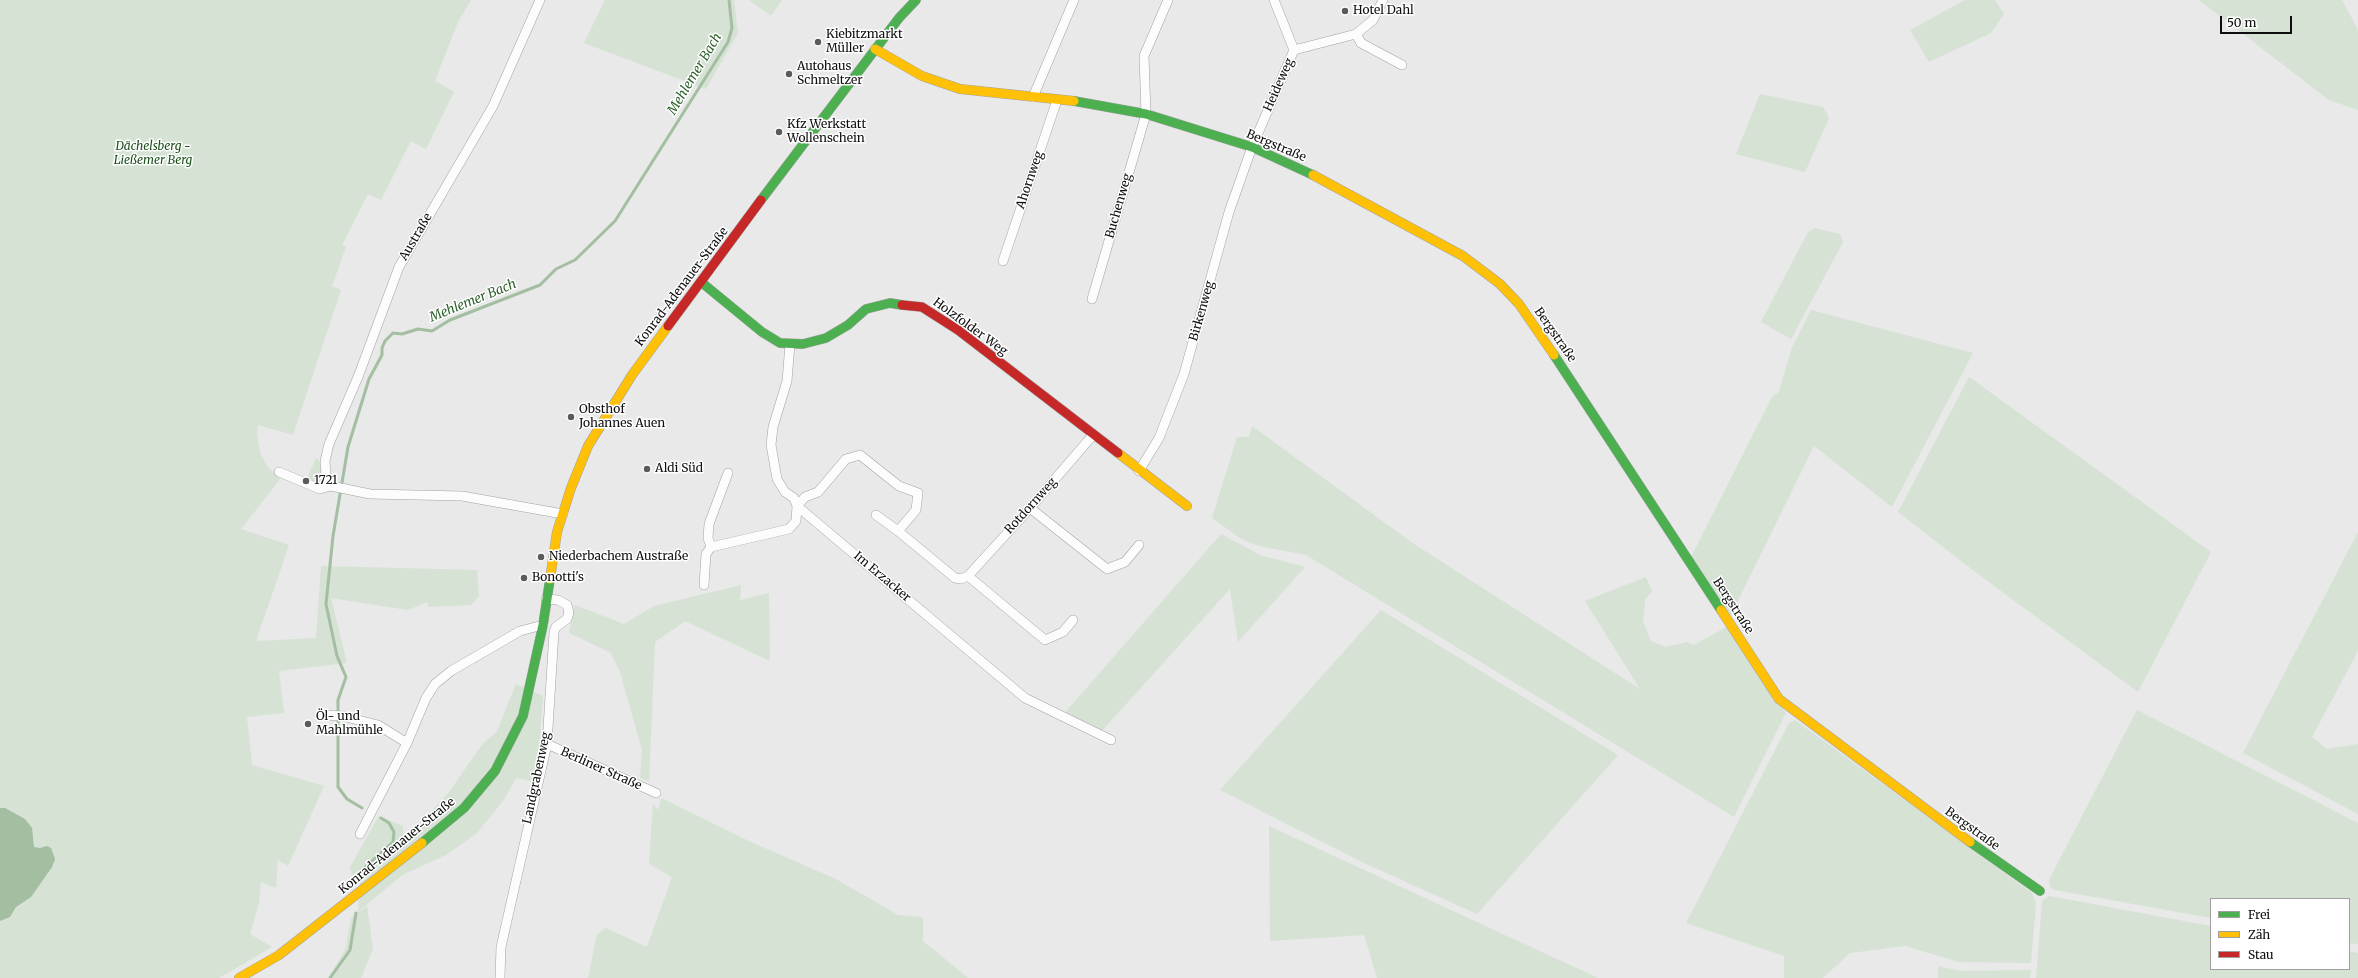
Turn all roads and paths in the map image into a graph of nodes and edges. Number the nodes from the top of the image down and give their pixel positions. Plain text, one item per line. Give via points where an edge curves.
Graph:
1 (540, 0) edge
2 (916, 0) edge
3 (1074, 0) edge
4 (1168, 0) edge
5 (1274, 0) edge
6 (1383, 0) edge
7 (907, 4) edge
8 (1356, 34) junction
9 (876, 48) junction
10 (1294, 50) junction
11 (1402, 65) dead end
12 (1033, 97) junction
13 (1057, 100) junction
14 (1146, 114) junction
15 (1252, 147) junction
16 (1003, 261) dead end
17 (701, 282) junction
18 (1092, 299) dead end
19 (790, 344) junction
20 (1093, 435) junction
21 (1139, 471) junction
22 (279, 472) dead end
23 (728, 473) dead end
24 (333, 487) junction
25 (798, 506) junction
26 (1187, 506) dead end
27 (1030, 508) junction
28 (563, 514) junction
29 (876, 515) dead end
30 (898, 531) junction
31 (1139, 545) dead end
32 (711, 547) junction
33 (968, 576) junction
34 (704, 585) dead end
35 (546, 599) junction
36 (1073, 620) dead end
37 (543, 625) junction
38 (323, 715) dead end
39 (1111, 740) dead end
40 (407, 743) junction
41 (547, 744) junction
42 (656, 793) dead end
43 (360, 834) dead end
44 (2040, 891) dead end
45 (239, 978) edge
46 (500, 978) edge

1 - 24 street, Austraße via 493,106 399,267 358,377 328,444 326,475
2 - 7 street, Konrad-Adenauer-Straße
3 - 12 street
4 - 14 street, Buchenweg via 1144,56
5 - 10 street, Heideweg
6 - 8 street via 1373,20
7 - 9 street, Konrad-Adenauer-Straße
8 - 10 street
8 - 11 street via 1361,43
9 - 12 street, Bergstraße via 922,76 960,89
9 - 17 street, Konrad-Adenauer-Straße
10 - 15 street, Heideweg
12 - 13 street, Bergstraße
13 - 14 street, Bergstraße via 1095,103
13 - 16 street, Ahornweg
14 - 15 street, Bergstraße
14 - 18 street, Buchenweg
15 - 21 street, Birkenweg via 1230,212 1184,374 1159,438
15 - 44 street, Bergstraße via 1424,233 1463,256 1500,284 1519,304 1562,366 1779,699
17 - 19 street, Holzfolder Weg via 762,332 780,343
17 - 28 street, Konrad-Adenauer-Straße via 632,375 595,434 583,457
19 - 20 street, Holzfolder Weg via 803,344 826,338 848,325 866,308 890,303 922,306 958,330
19 - 25 street, Im Erzacker via 787,381 770,445 777,479
20 - 21 street, Holzfolder Weg
20 - 27 street, Rotdornweg
21 - 26 street, Holzfolder Weg
22 - 24 street via 320,489
23 - 32 street via 709,524 708,538
24 - 28 street via 370,494 462,496
25 - 30 street via 805,497 818,492 846,459 860,454 899,486 918,493 916,510
25 - 32 street via 796,521 789,529
25 - 39 street, Im Erzacker via 1024,698
27 - 31 street via 1107,569 1125,562
27 - 33 street, Rotdornweg
28 - 35 street, Konrad-Adenauer-Straße
29 - 30 street
30 - 33 street via 955,578
32 - 34 street via 706,554
33 - 36 street via 1045,640 1063,632
35 - 37 street, Konrad-Adenauer-Straße
35 - 41 street, Landgrabenweg via 558,600 567,605 569,613 567,620 556,627 554,632
37 - 40 street via 520,631 451,671 435,684 426,698
37 - 45 street, Konrad-Adenauer-Straße via 523,716 495,771 464,808 279,955
38 - 40 street via 333,714 378,725
40 - 43 street
41 - 42 street, Berliner Straße
41 - 46 street, Landgrabenweg via 501,947

